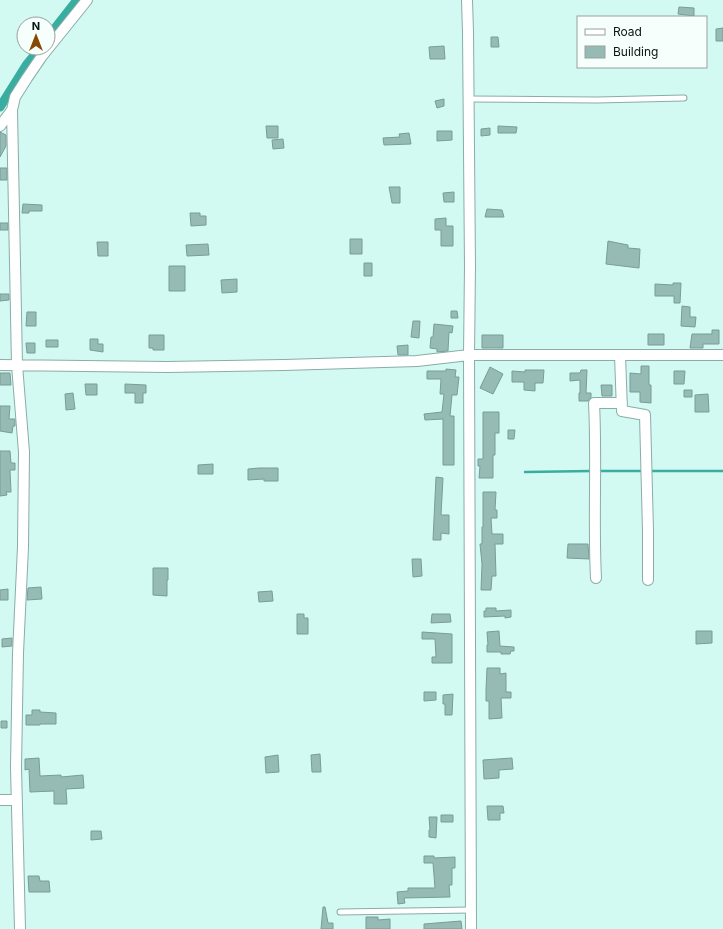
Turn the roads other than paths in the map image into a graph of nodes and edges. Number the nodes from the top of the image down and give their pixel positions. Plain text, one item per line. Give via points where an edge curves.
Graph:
1 (87, 0) edge
2 (467, 0) edge
3 (684, 98) dead end
4 (468, 99) junction
5 (12, 110) junction
6 (0, 126) edge
7 (469, 355) junction
8 (620, 355) junction
9 (723, 355) edge
10 (0, 365) edge
11 (17, 365) junction
12 (622, 403) junction
13 (596, 578) dead end
14 (648, 580) dead end
15 (0, 800) edge
16 (17, 800) junction
17 (471, 910) junction
18 (340, 912) dead end
19 (20, 929) edge
20 (471, 929) edge

1 - 5 street via 30,72 15,97
2 - 4 street
3 - 4 lane
4 - 7 street
5 - 6 street
5 - 11 street
7 - 8 street
7 - 11 street via 417,361 276,365
7 - 17 street
8 - 9 street
8 - 12 street
10 - 11 street
11 - 16 street via 24,452
12 - 13 street via 594,403
12 - 14 street via 622,411 645,415
15 - 16 street
16 - 19 street
17 - 18 lane
17 - 20 street

